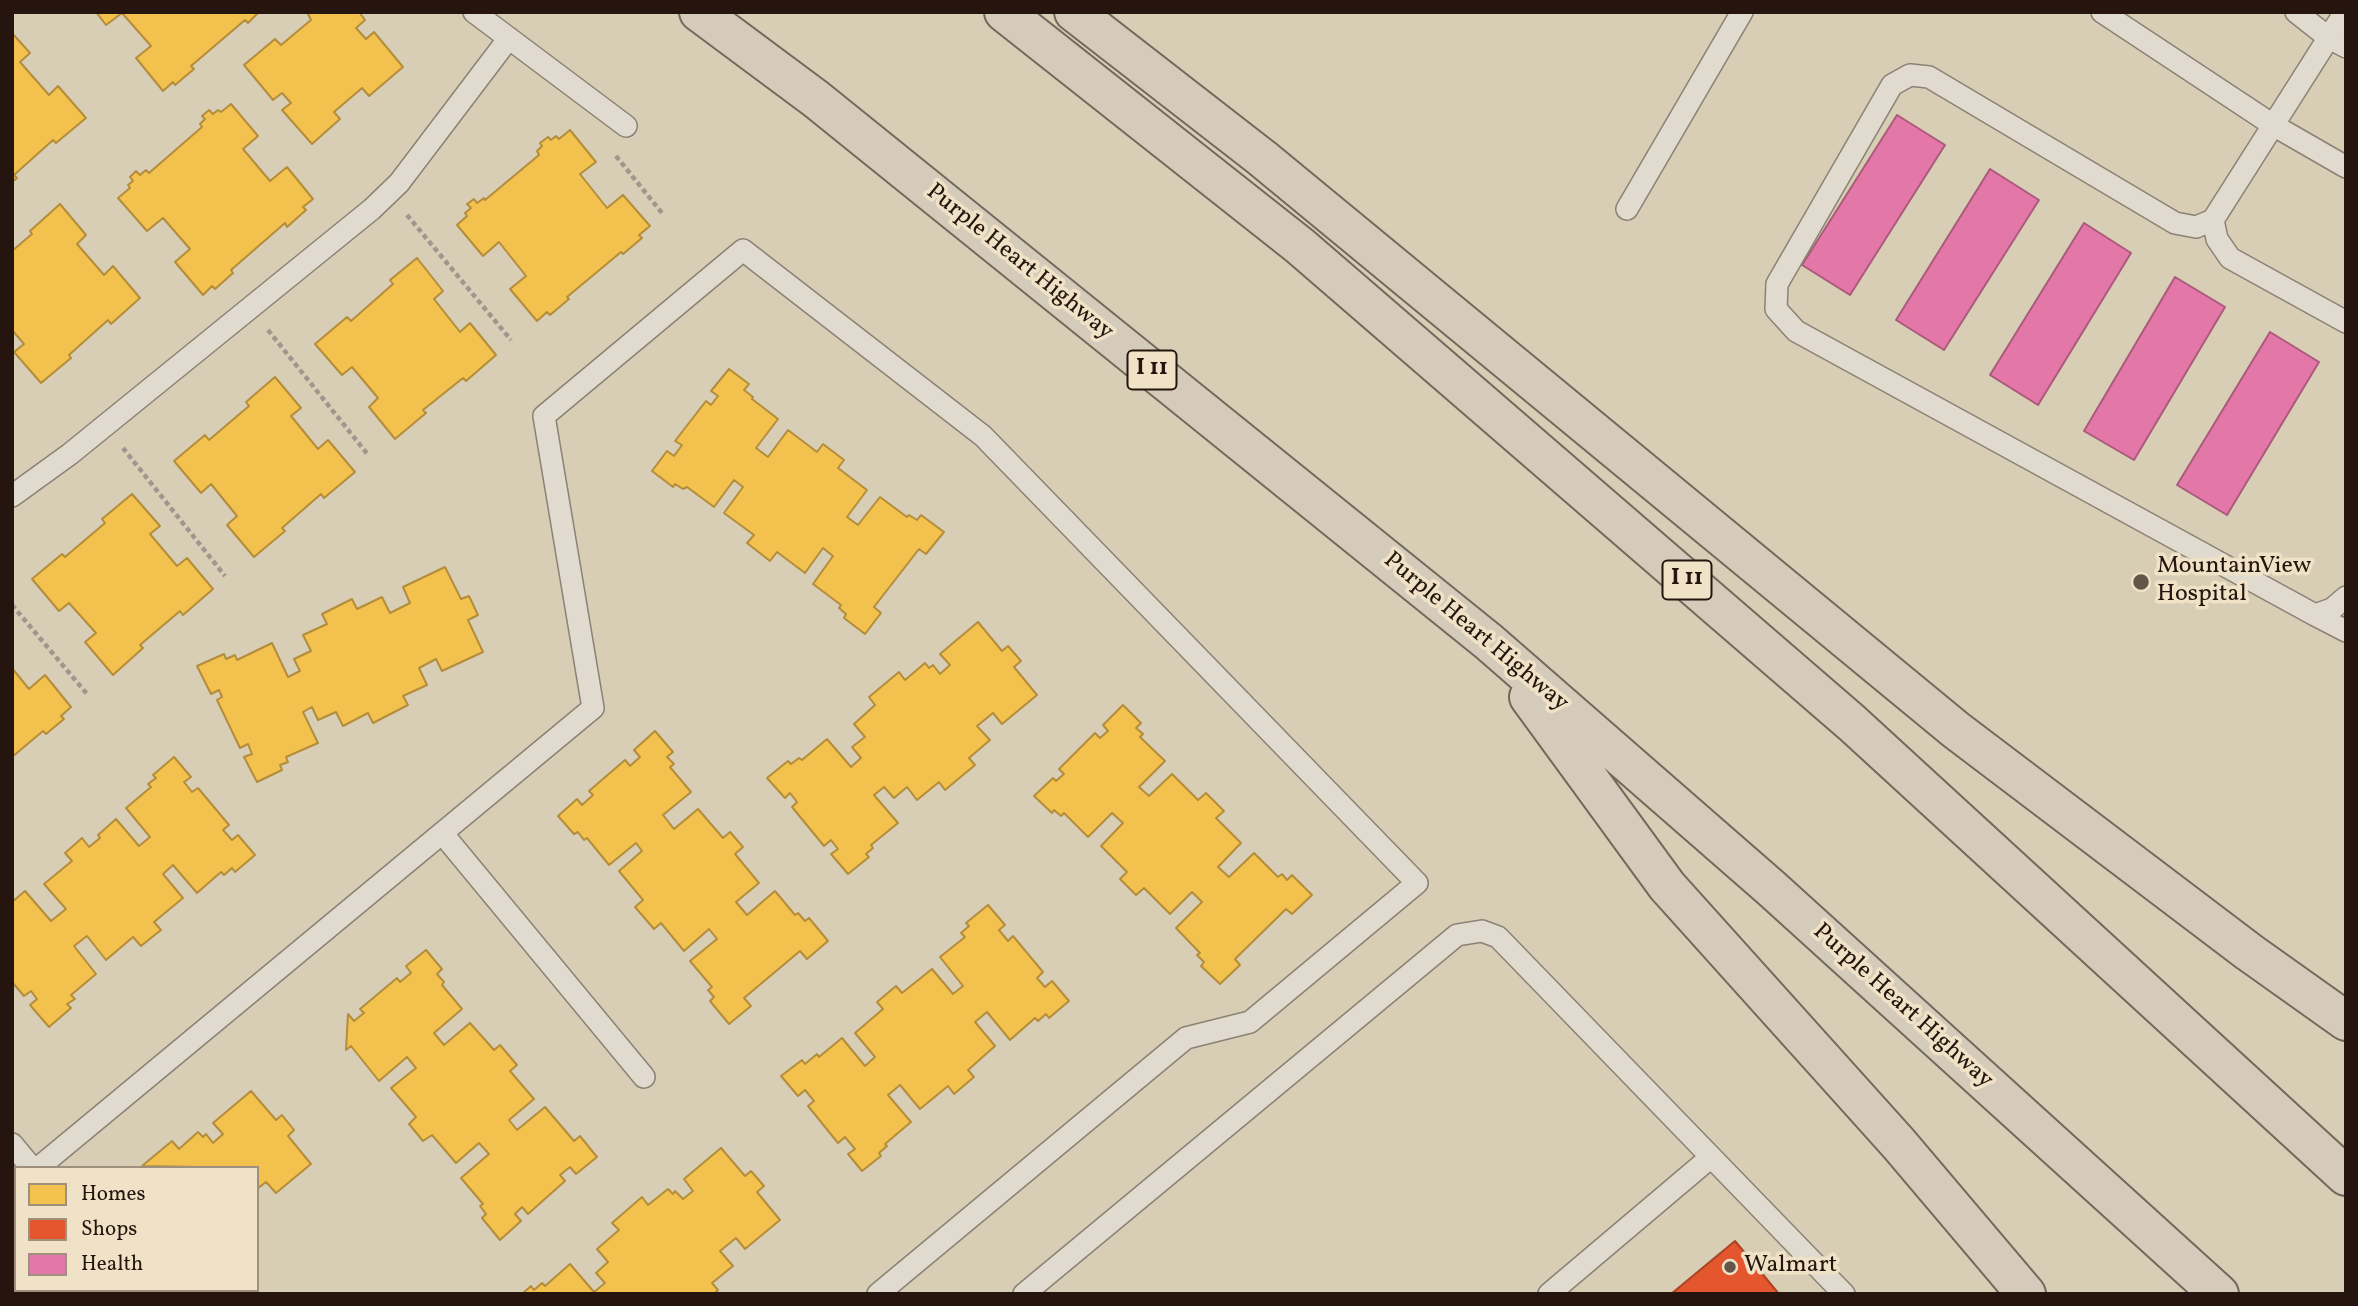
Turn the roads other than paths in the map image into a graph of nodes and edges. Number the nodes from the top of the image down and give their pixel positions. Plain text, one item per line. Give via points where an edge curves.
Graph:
1 (474, 12) edge
2 (699, 12) edge
3 (1004, 12) edge
4 (1074, 12) edge
5 (1742, 12) edge
6 (2102, 12) edge
7 (2296, 12) edge
8 (2345, 12) edge
9 (509, 38) junction
10 (2337, 43) edge
11 (2273, 125) junction
12 (626, 126) dead end
13 (2346, 167) edge
14 (1627, 209) dead end
15 (2213, 220) junction
16 (2346, 322) edge
17 (12, 496) edge
18 (2346, 597) edge
19 (2315, 615) junction
20 (2346, 631) edge
21 (1489, 642) junction
22 (442, 833) junction
23 (2346, 1021) edge
24 (644, 1077) dead end
25 (12, 1144) edge
26 (1711, 1157) junction
27 (30, 1166) edge
28 (40, 1166) edge
29 (2346, 1176) edge
30 (878, 1294) edge
31 (1024, 1294) edge
32 (1549, 1294) edge
33 (1843, 1294) edge
34 (2026, 1294) edge
35 (2219, 1294) edge

1 - 9 lane
2 - 21 highway, Purple Heart Highway / I 11 via 816,99
3 - 29 highway, I 11 via 1300,246 1852,723
4 - 23 highway via 1262,158 1956,730
5 - 14 lane
6 - 11 lane
7 - 10 lane
8 - 10 lane
9 - 12 lane
9 - 17 lane via 389,193
10 - 11 lane
11 - 13 lane
11 - 15 lane
15 - 16 lane via 2217,239 2230,258
15 - 19 lane via 2196,228 2175,223 1929,77 1910,75 1892,85 1777,284 1776,309 1796,331
18 - 19 lane
19 - 20 lane
21 - 34 highway via 1667,886 1899,1144
21 - 35 highway, Purple Heart Highway / I 11 via 1771,888
22 - 24 lane
22 - 28 lane
22 - 30 lane via 593,708 544,416 744,250 983,436 1418,883 1250,1022 1186,1038
25 - 27 lane
26 - 31 lane via 1498,937 1482,931 1457,935
26 - 32 lane
26 - 33 lane

